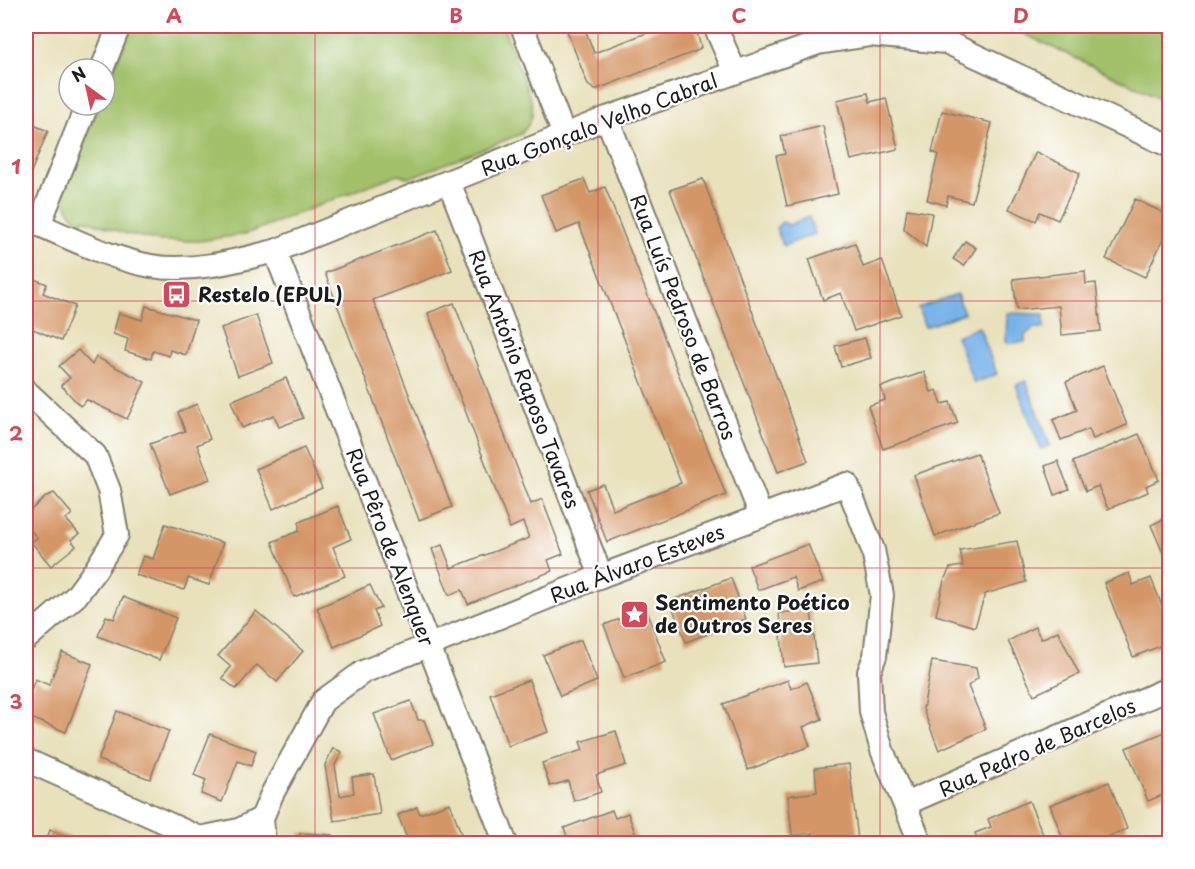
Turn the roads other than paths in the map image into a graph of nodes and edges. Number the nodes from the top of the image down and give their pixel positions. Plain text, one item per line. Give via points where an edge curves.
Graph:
1 (119, 26) edge
2 (522, 26) edge
3 (715, 26) edge
4 (951, 34) edge
5 (107, 57) edge
6 (735, 72) junction
7 (81, 117) edge
8 (607, 118) junction
9 (564, 135) junction
10 (1170, 146) edge
11 (449, 182) junction
12 (32, 222) edge
13 (274, 251) junction
14 (26, 391) edge
15 (761, 516) junction
16 (601, 576) junction
17 (26, 639) edge
18 (429, 645) junction
19 (1170, 688) edge
20 (26, 760) edge
21 (905, 804) junction
22 (262, 818) junction
23 (204, 841) edge
24 (264, 843) edge
25 (506, 843) edge
26 (921, 843) edge

1 - 5 street
2 - 9 street
3 - 6 street
4 - 6 street, Rua Gonçalo Velho Cabral via 870,35 818,43
4 - 10 street, Rua Gonçalo Velho Cabral
6 - 8 street, Rua Gonçalo Velho Cabral
7 - 12 street
8 - 9 street, Rua Gonçalo Velho Cabral
8 - 15 street, Rua Luís Pedroso de Barros
9 - 11 street, Rua Gonçalo Velho Cabral
11 - 13 street, Rua Gonçalo Velho Cabral
11 - 16 street, Rua António Raposo Tavares
12 - 13 street, Rua Gonçalo Velho Cabral via 115,256 153,266 220,264
13 - 18 street, Rua Pêro de Alenquer
14 - 17 street via 95,455 109,490 117,535 76,596
15 - 16 street, Rua Álvaro Esteves
15 - 21 street, Rua Álvaro Esteves via 847,484 873,550 882,595 869,672 871,712
16 - 18 street, Rua Álvaro Esteves
18 - 22 street, Rua Álvaro Esteves via 363,672 323,701
18 - 25 street, Rua Pêro de Alenquer
19 - 21 street, Rua Pedro de Barcelos
20 - 23 street
21 - 26 street
22 - 23 street
22 - 24 street

